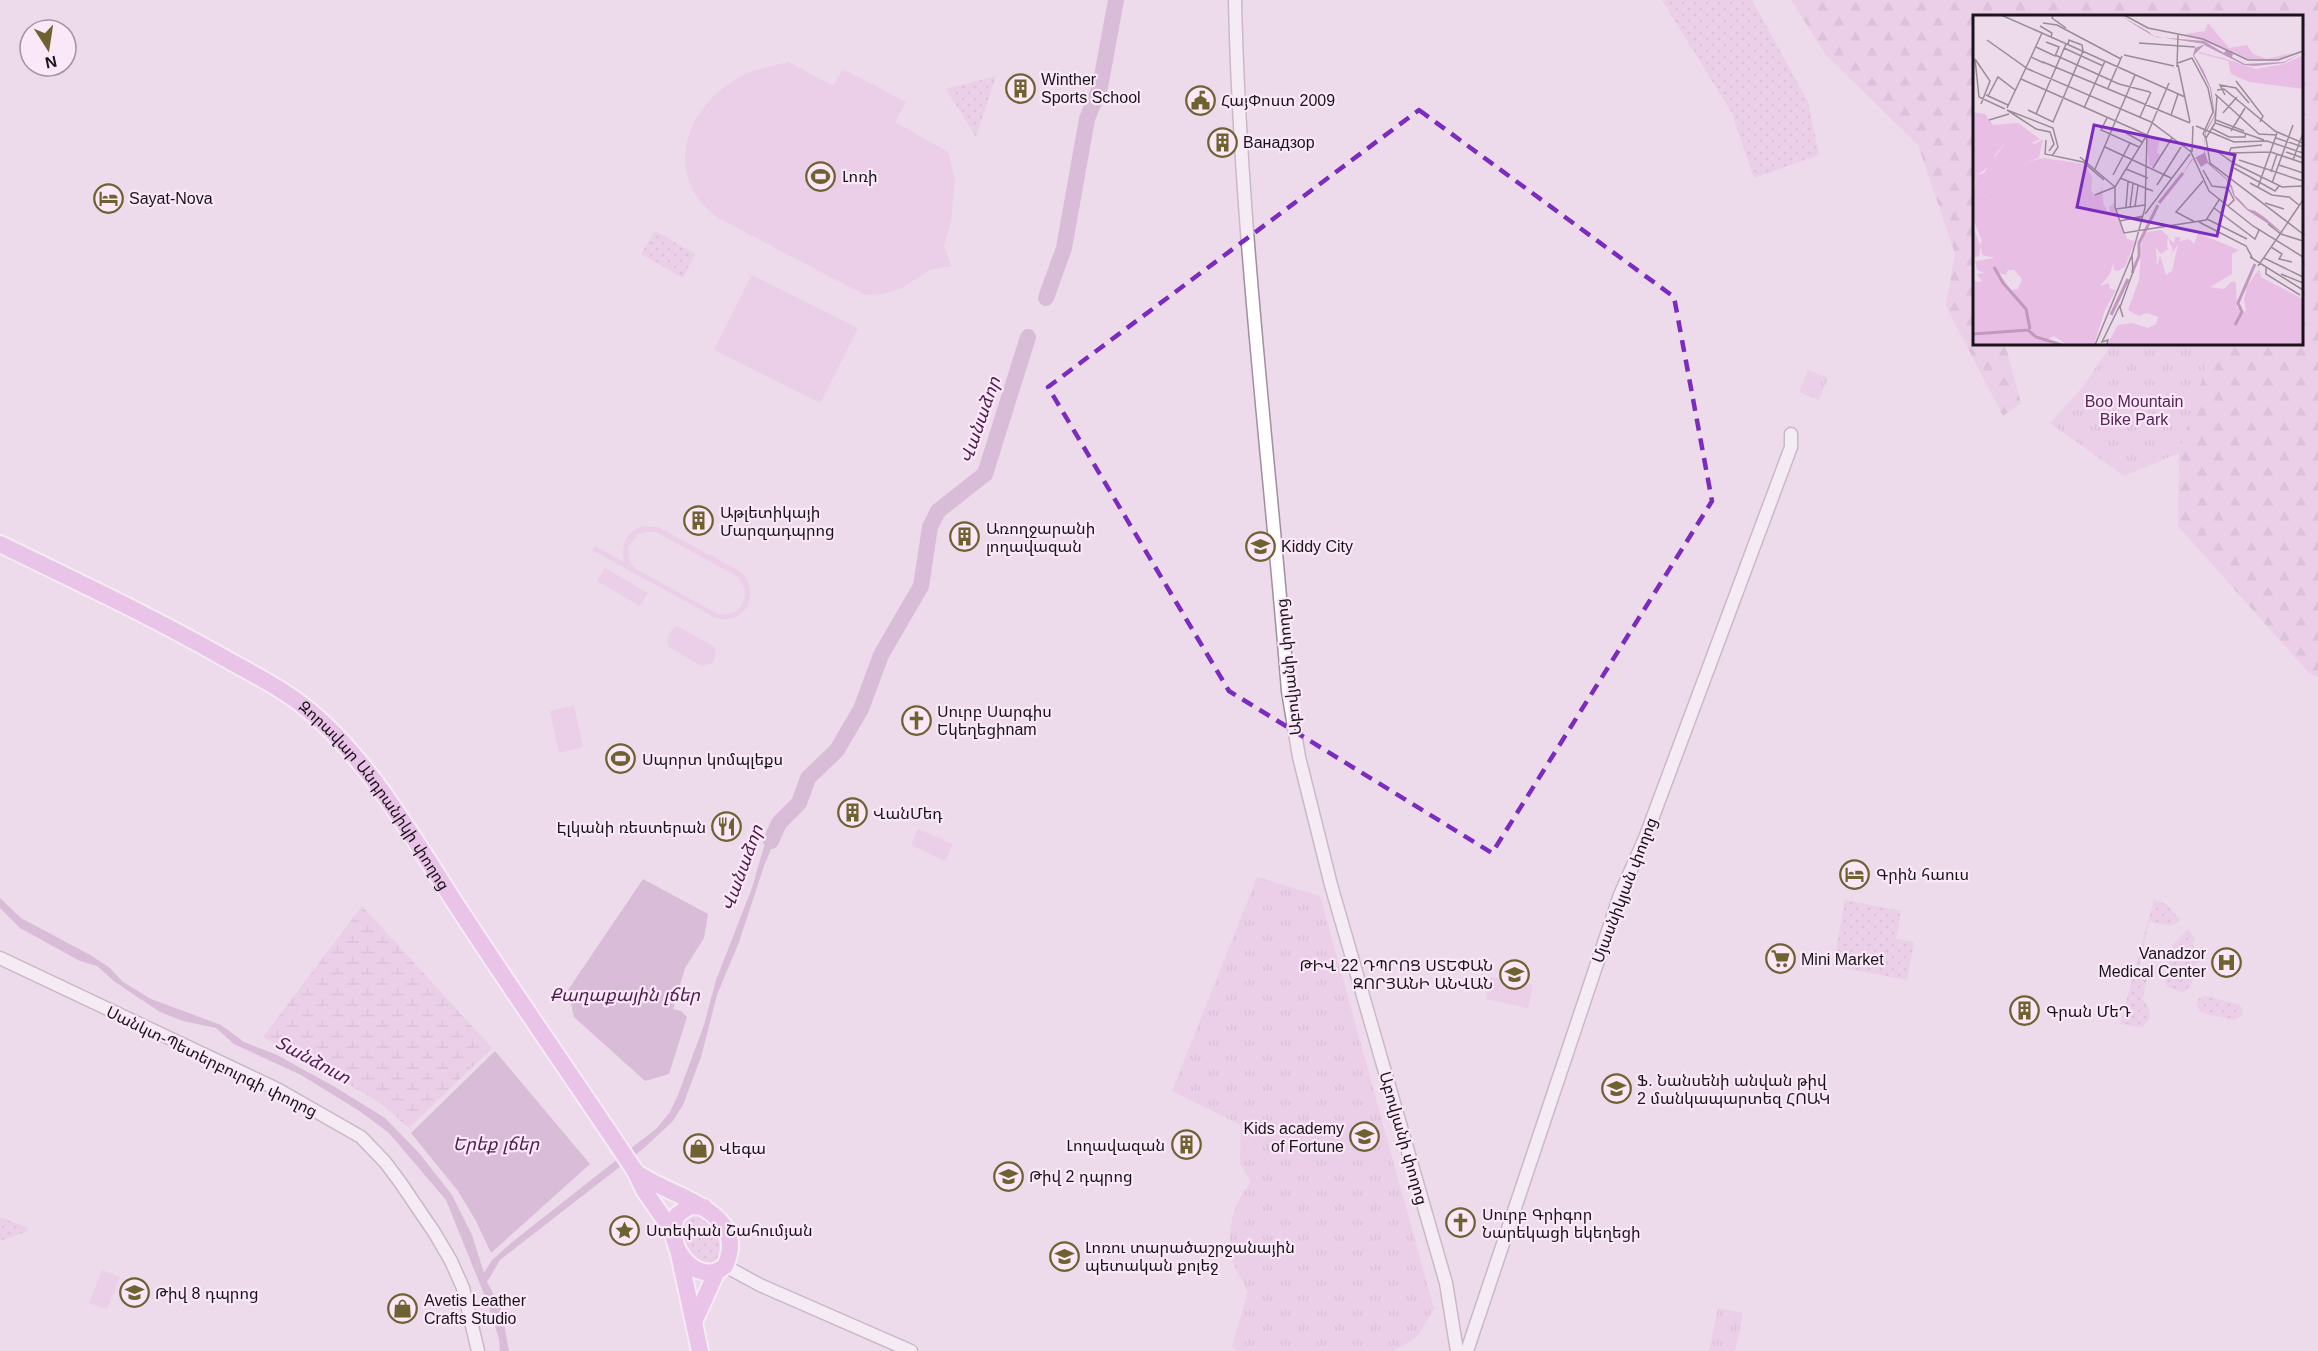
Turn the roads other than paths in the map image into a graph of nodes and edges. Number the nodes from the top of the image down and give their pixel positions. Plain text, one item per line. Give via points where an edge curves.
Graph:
1 (1235, 0) edge
2 (1791, 434) dead end
3 (0, 544) edge
4 (0, 958) edge
5 (635, 1171) junction
6 (704, 1207) junction
7 (672, 1232) junction
8 (679, 1254) junction
9 (721, 1268) junction
10 (694, 1322) junction
11 (478, 1351) edge
12 (700, 1351) edge
13 (911, 1351) edge
14 (1457, 1351) edge
15 (1467, 1351) edge

1 - 14 street, Աբովյանի փողոց via 1244,202 1291,713 1331,885 1446,1283
2 - 15 street, Մյասնիկյան փողոց via 1791,447 1738,592 1600,950
3 - 5 highway, Զորավար Անդրանիկի փողոց via 189,637 283,691 329,730 369,775
4 - 11 street, Սանկտ-Պետերբուրգի փողոց via 277,1089 361,1137 400,1182 451,1261 463,1288
5 - 6 highway
5 - 7 highway, Զորավար Անդրանիկի փողոց
6 - 7 highway via 682,1210
6 - 9 highway via 714,1213 727,1231 730,1251
7 - 8 highway
8 - 9 highway via 699,1269
8 - 10 highway
9 - 10 highway
9 - 13 street
10 - 12 highway

